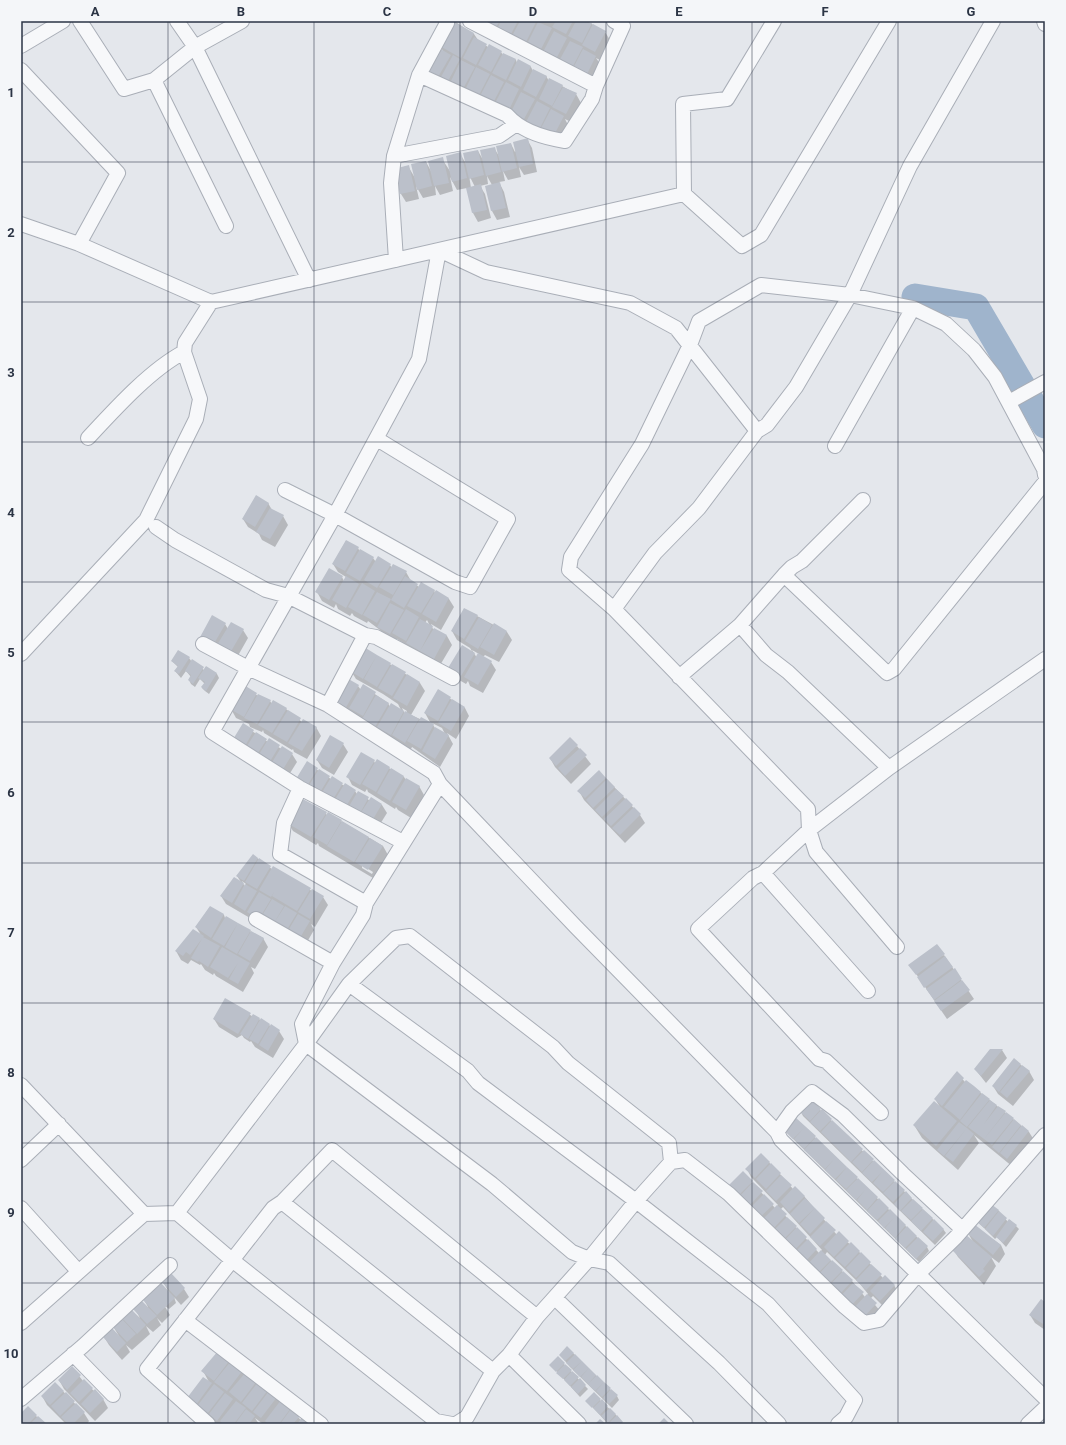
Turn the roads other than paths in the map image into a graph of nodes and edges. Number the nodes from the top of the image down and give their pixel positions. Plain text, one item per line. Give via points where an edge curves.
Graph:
1 (63, 21) edge
2 (80, 21) edge
3 (177, 21) edge
4 (242, 21) edge
5 (446, 21) edge
6 (470, 21) edge
7 (614, 21) edge
8 (774, 21) edge
9 (888, 21) edge
10 (992, 21) edge
11 (21, 46) edge
12 (195, 47) junction
13 (21, 70) edge
14 (419, 75) junction
15 (154, 80) junction
16 (596, 86) junction
17 (515, 125) junction
18 (394, 156) junction
19 (684, 194) junction
20 (21, 224) edge
21 (226, 226) dead end
22 (79, 244) junction
23 (439, 250) junction
24 (396, 260) junction
25 (309, 280) junction
26 (850, 295) junction
27 (211, 302) junction
28 (913, 308) junction
29 (690, 345) junction
30 (184, 352) junction
31 (1045, 382) edge
32 (1009, 402) junction
33 (757, 431) junction
34 (88, 438) dead end
35 (377, 439) junction
36 (834, 446) dead end
37 (1045, 475) edge
38 (1045, 482) edge
39 (285, 490) dead end
40 (863, 500) dead end
41 (335, 515) junction
42 (156, 527) dead end
43 (784, 575) junction
44 (288, 596) junction
45 (614, 608) junction
46 (740, 625) junction
47 (365, 635) junction
48 (203, 644) dead end
49 (21, 654) edge
50 (1045, 660) edge
51 (248, 668) junction
52 (679, 676) junction
53 (453, 678) dead end
54 (328, 705) junction
55 (889, 768) junction
56 (440, 784) junction
57 (300, 788) junction
58 (809, 830) junction
59 (402, 842) junction
60 (763, 873) junction
61 (366, 903) junction
62 (256, 919) dead end
63 (897, 947) dead end
64 (333, 963) junction
65 (349, 984) junction
66 (868, 991) dead end
67 (306, 1044) junction
68 (21, 1085) edge
69 (881, 1114) dead end
70 (58, 1124) junction
71 (777, 1132) junction
72 (1045, 1135) edge
73 (21, 1160) edge
74 (671, 1162) junction
75 (636, 1201) junction
76 (282, 1202) junction
77 (21, 1208) edge
78 (176, 1213) junction
79 (144, 1214) junction
80 (962, 1229) junction
81 (589, 1259) junction
82 (232, 1260) junction
83 (170, 1266) dead end
84 (78, 1271) junction
85 (919, 1273) junction
86 (555, 1298) junction
87 (536, 1317) junction
88 (185, 1320) junction
89 (21, 1323) edge
90 (73, 1354) junction
91 (509, 1355) junction
92 (493, 1371) junction
93 (113, 1395) dead end
94 (1045, 1398) edge
95 (21, 1399) edge
96 (1045, 1408) edge
97 (466, 1422) edge
98 (208, 1424) edge
99 (322, 1424) edge
100 (452, 1424) edge
101 (579, 1424) edge
102 (686, 1424) edge
103 (779, 1424) edge
104 (838, 1424) edge
105 (1028, 1424) edge

1 - 11 street
2 - 15 street via 124,89
3 - 12 street
4 - 12 street
5 - 14 street via 447,24
6 - 16 street
7 - 16 street via 623,26
8 - 19 street via 727,99 683,104
9 - 19 street via 761,235 742,246
10 - 26 street via 910,166
12 - 15 street
12 - 25 street
13 - 22 street via 118,173
14 - 17 street via 507,115
14 - 18 street
15 - 21 street
16 - 17 street via 592,99 565,141
17 - 18 street via 499,136
18 - 24 street via 391,183
19 - 23 street
20 - 22 street
22 - 27 street
23 - 24 street
23 - 29 street via 486,272 630,303 676,328
23 - 35 street via 419,359
24 - 25 street
25 - 27 street
26 - 28 street
26 - 29 street via 761,285 700,321
26 - 33 street via 796,387 768,425
27 - 30 street via 185,342
28 - 32 street via 946,324 974,350 995,377
28 - 36 street
29 - 33 street
29 - 45 street via 642,444 570,558 569,570
30 - 34 street via 171,359 114,409
30 - 49 street via 200,400 196,419 146,520
31 - 32 street
32 - 37 street
33 - 45 street via 699,508 656,553
35 - 41 street
35 - 41 street via 508,520 470,587 455,582
38 - 43 street via 894,669 887,673
39 - 41 street
40 - 43 street via 802,561
41 - 44 street
42 - 44 street via 266,590
43 - 46 street
44 - 47 street
44 - 51 street
45 - 52 street
46 - 52 street
46 - 55 street via 766,655 788,672
47 - 53 street via 376,637
47 - 54 street
48 - 51 street
50 - 55 street
51 - 54 street
51 - 57 street via 212,732
52 - 58 street via 808,809
54 - 56 street via 434,773
55 - 58 street
56 - 59 street
56 - 71 street
57 - 59 street
57 - 61 street via 284,823 280,854
58 - 60 street
58 - 63 street via 816,852
59 - 61 street
60 - 66 street
60 - 69 street via 753,878 698,928 819,1058 826,1061
61 - 64 street via 363,914
62 - 64 street
64 - 67 street via 302,1024
65 - 67 street
65 - 74 street via 396,938 410,936 553,1047 568,1063 669,1143
65 - 75 street
67 - 78 street
67 - 81 street via 492,1184 572,1252
68 - 70 street
70 - 73 street
70 - 79 street
71 - 80 street via 792,1111 812,1092 844,1115
71 - 85 street via 781,1140
72 - 80 street
74 - 75 street
74 - 85 street via 685,1160 729,1194 864,1323 879,1320
75 - 81 street
75 - 104 street via 768,1304 855,1400 846,1417
76 - 82 street via 273,1208
76 - 87 street via 332,1150
76 - 92 street
77 - 84 street
78 - 79 street
78 - 82 street
79 - 84 street
80 - 85 street
81 - 86 street
81 - 103 street via 609,1263 719,1363
82 - 88 street
82 - 100 street via 436,1421
83 - 90 street
84 - 89 street
85 - 94 street via 933,1290
86 - 87 street
86 - 102 street
87 - 91 street
88 - 98 street via 147,1368
88 - 99 street
90 - 93 street
90 - 95 street
91 - 92 street
91 - 101 street
92 - 97 street
96 - 105 street

